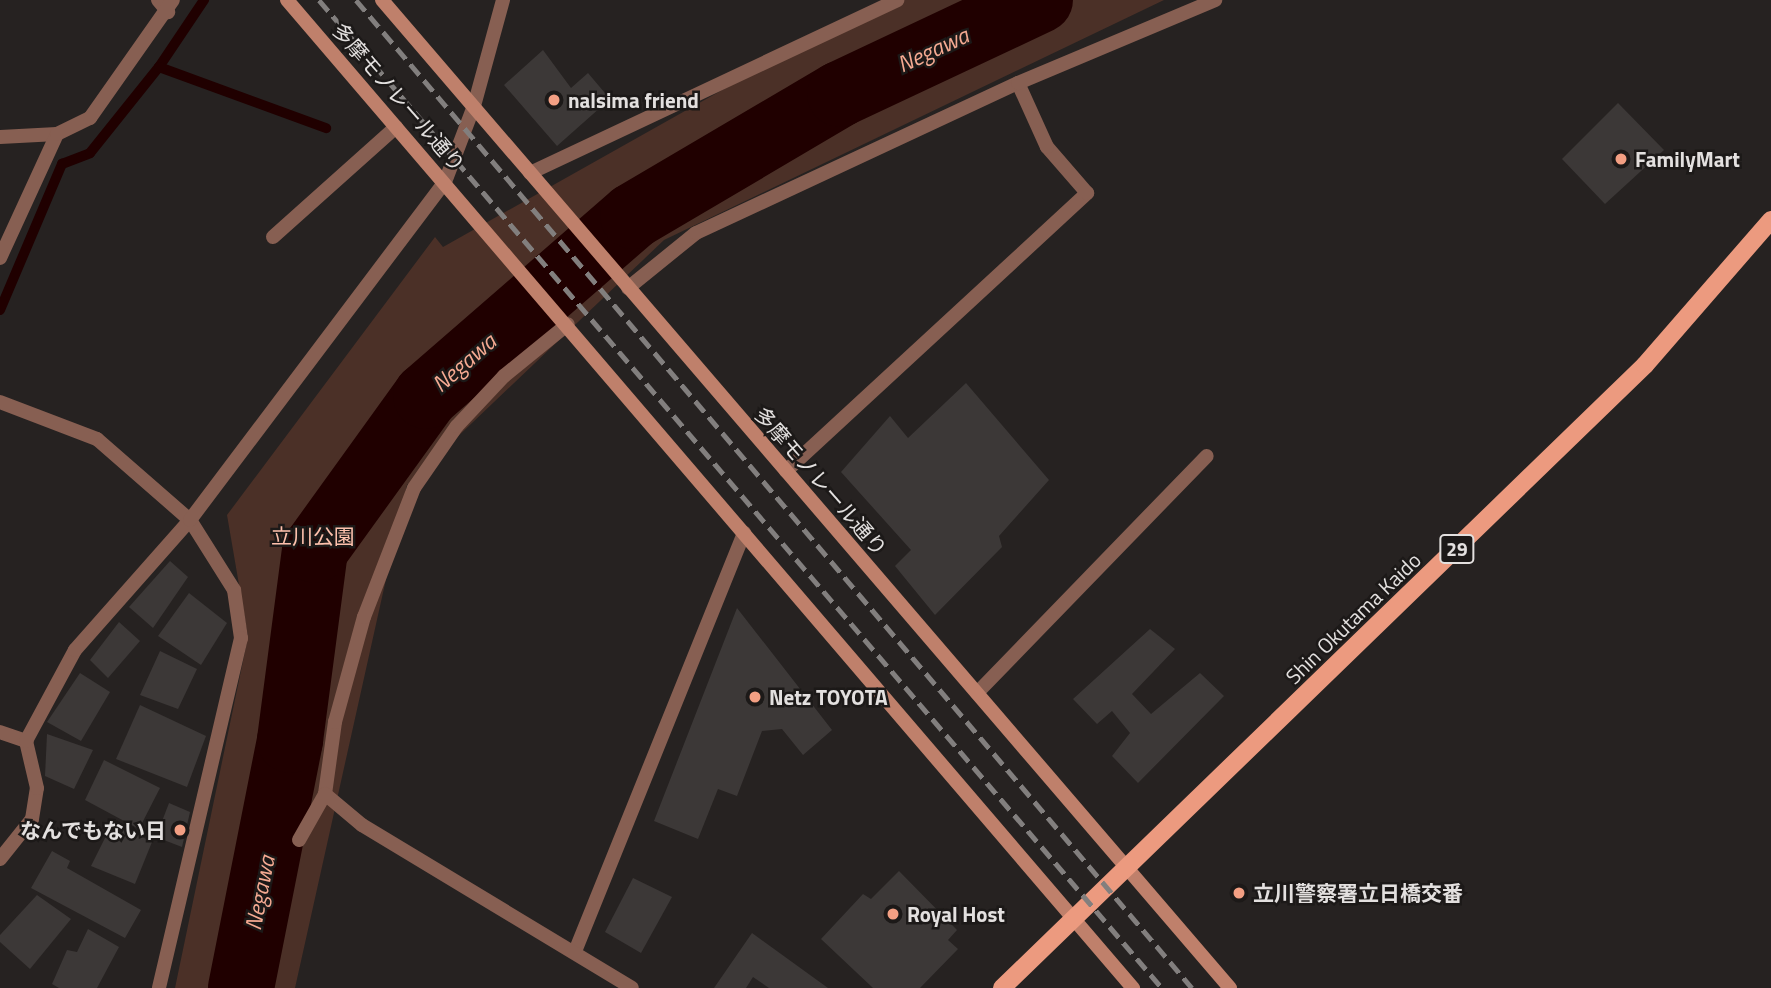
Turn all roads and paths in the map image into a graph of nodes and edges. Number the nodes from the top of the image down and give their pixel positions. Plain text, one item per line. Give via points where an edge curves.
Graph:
1 (158, 0) edge
2 (287, 0) edge
3 (382, 0) edge
4 (503, 0) edge
5 (897, 0) edge
6 (1216, 0) edge
7 (171, 6) edge
8 (1018, 83) junction
9 (474, 106) junction
10 (397, 127) junction
11 (57, 134) junction
12 (0, 137) edge
13 (535, 178) junction
14 (445, 182) junction
15 (1771, 220) edge
16 (273, 237) dead end
17 (0, 258) edge
18 (628, 288) junction
19 (567, 323) junction
20 (0, 402) edge
21 (1207, 456) dead end
22 (786, 471) junction
23 (190, 520) junction
24 (744, 533) junction
25 (976, 693) junction
26 (0, 732) edge
27 (26, 741) junction
28 (325, 794) junction
29 (299, 840) dead end
30 (0, 859) edge
31 (1128, 865) junction
32 (1073, 918) junction
33 (576, 949) junction
34 (159, 988) edge
35 (632, 988) edge
36 (1002, 988) edge
37 (1133, 988) edge
38 (1230, 988) edge

1 - 7 street
2 - 10 main road, 多摩モノレール通り
3 - 9 main road, 多摩モノレール通り
4 - 9 street
5 - 13 street
6 - 8 street
7 - 11 street via 90,118
8 - 18 street via 696,233
8 - 22 street via 1047,147 1087,192
9 - 13 main road, 多摩モノレール通り
9 - 14 street
10 - 14 main road, 多摩モノレール通り
10 - 16 street
11 - 12 street
11 - 17 street via 37,168
13 - 18 main road, 多摩モノレール通り
14 - 19 main road, 多摩モノレール通り
14 - 23 street
15 - 31 main road, Shin Okutama Kaido / 29 via 1645,365
18 - 22 main road, 多摩モノレール通り
19 - 24 main road, 多摩モノレール通り
19 - 28 street via 504,376 467,416 414,488 364,617 335,722
20 - 23 street via 97,439
21 - 25 street
22 - 25 main road, 多摩モノレール通り
23 - 27 street via 75,650
23 - 34 street via 234,590 241,639
24 - 32 main road, 多摩モノレール通り
24 - 33 street
25 - 31 main road, 多摩モノレール通り
26 - 27 street
27 - 30 street via 37,788 32,819
28 - 29 street
28 - 33 street via 362,825
31 - 32 main road, Shin Okutama Kaido / 29
31 - 38 main road, 多摩モノレール通り
32 - 36 main road, 29
32 - 37 main road, 多摩モノレール通り
33 - 35 street

